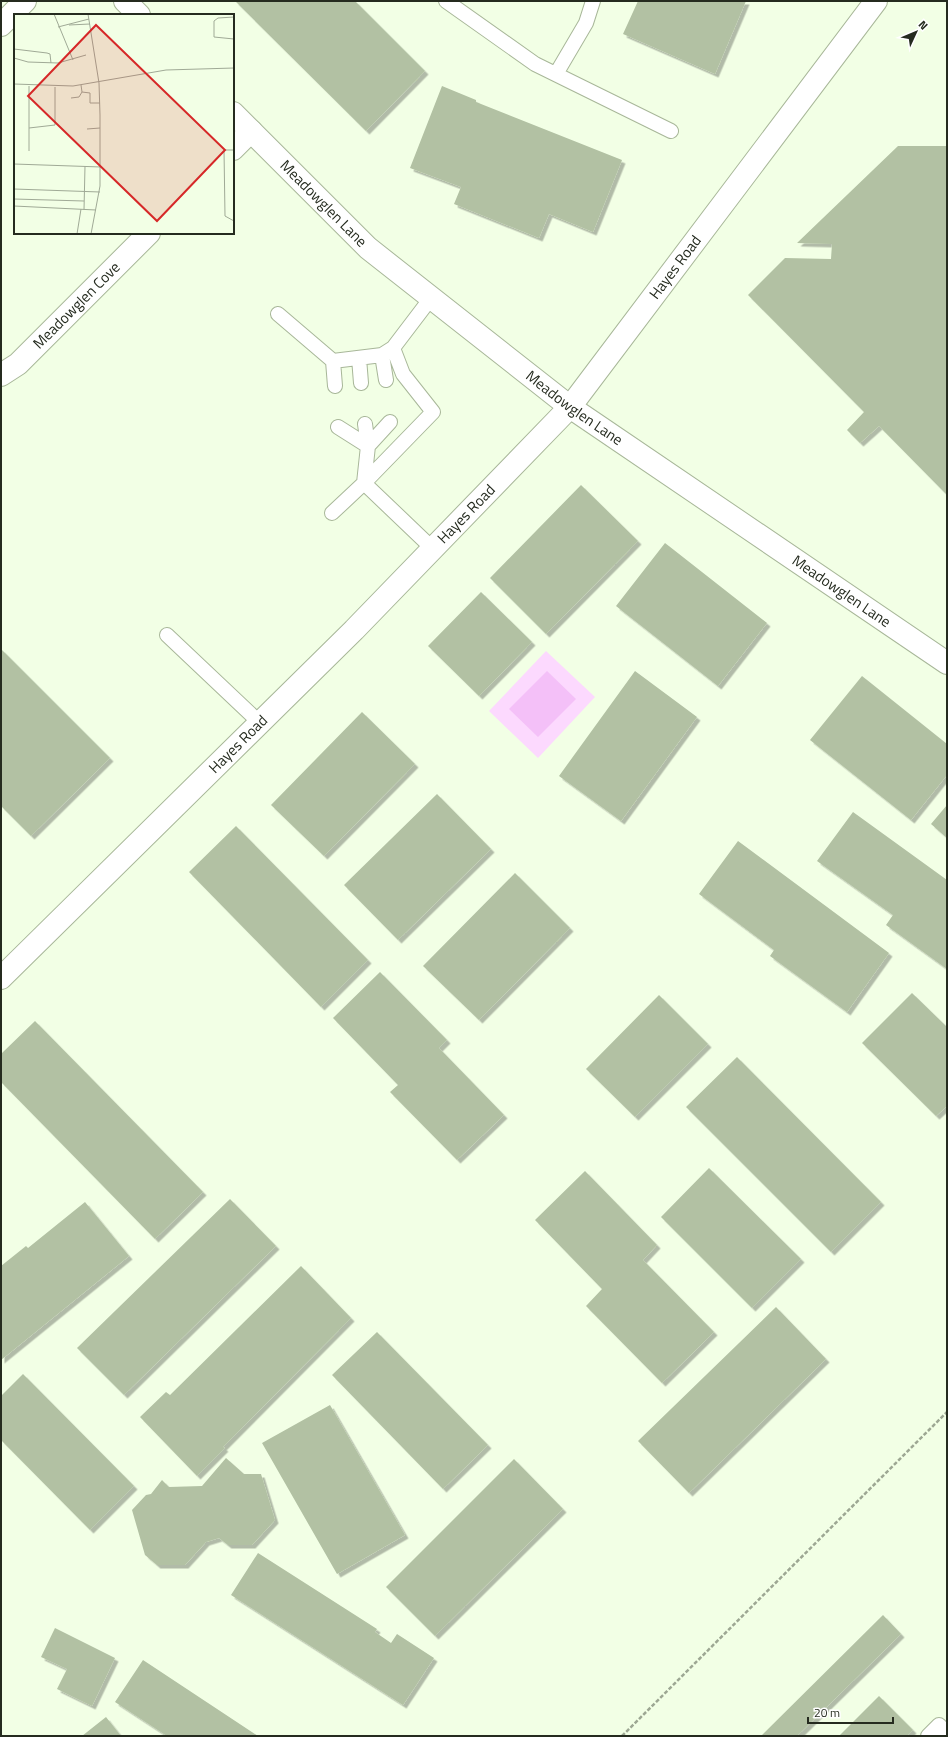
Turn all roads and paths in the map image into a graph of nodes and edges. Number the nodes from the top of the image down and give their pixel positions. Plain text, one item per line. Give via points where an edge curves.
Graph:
1 (25, 1) edge
2 (125, 1) edge
3 (446, 1) edge
4 (593, 1) edge
5 (876, 1) edge
6 (137, 14) edge
7 (1, 25) edge
8 (556, 74) junction
9 (234, 114) edge
10 (251, 131) junction
11 (671, 131) dead end
12 (234, 148) edge
13 (148, 234) edge
14 (432, 298) junction
15 (278, 314) dead end
16 (388, 352) junction
17 (359, 358) junction
18 (334, 360) junction
19 (1, 375) edge
20 (386, 380) dead end
21 (361, 383) dead end
22 (335, 386) dead end
23 (570, 407) junction
24 (390, 422) dead end
25 (365, 424) dead end
26 (338, 427) dead end
27 (368, 446) junction
28 (364, 483) junction
29 (332, 513) dead end
30 (432, 548) junction
31 (167, 635) dead end
32 (947, 663) edge
33 (260, 723) junction
34 (1, 978) edge
35 (947, 1412) edge
36 (947, 1733) edge
37 (622, 1736) edge
38 (928, 1736) edge

1 - 7 street
2 - 6 street
3 - 8 lane via 535,64
4 - 8 lane via 586,23
5 - 23 street, Hayes Road
8 - 11 lane
9 - 10 street, Meadowglen Lane
10 - 12 street
10 - 14 street, Meadowglen Lane via 368,248
13 - 19 street, Meadowglen Cove via 18,364
14 - 16 lane
14 - 23 street, Meadowglen Lane
15 - 18 lane
16 - 17 lane
16 - 20 lane
16 - 28 lane via 433,412
17 - 18 lane
17 - 21 lane
18 - 22 lane
23 - 30 street, Hayes Road
23 - 32 street, Meadowglen Lane
24 - 27 lane
25 - 27 lane
26 - 27 lane
27 - 28 lane
28 - 29 lane
28 - 30 lane
30 - 33 street, Hayes Road
31 - 33 lane
33 - 34 street, Hayes Road
35 - 37 path
36 - 38 lane via 939,1725

